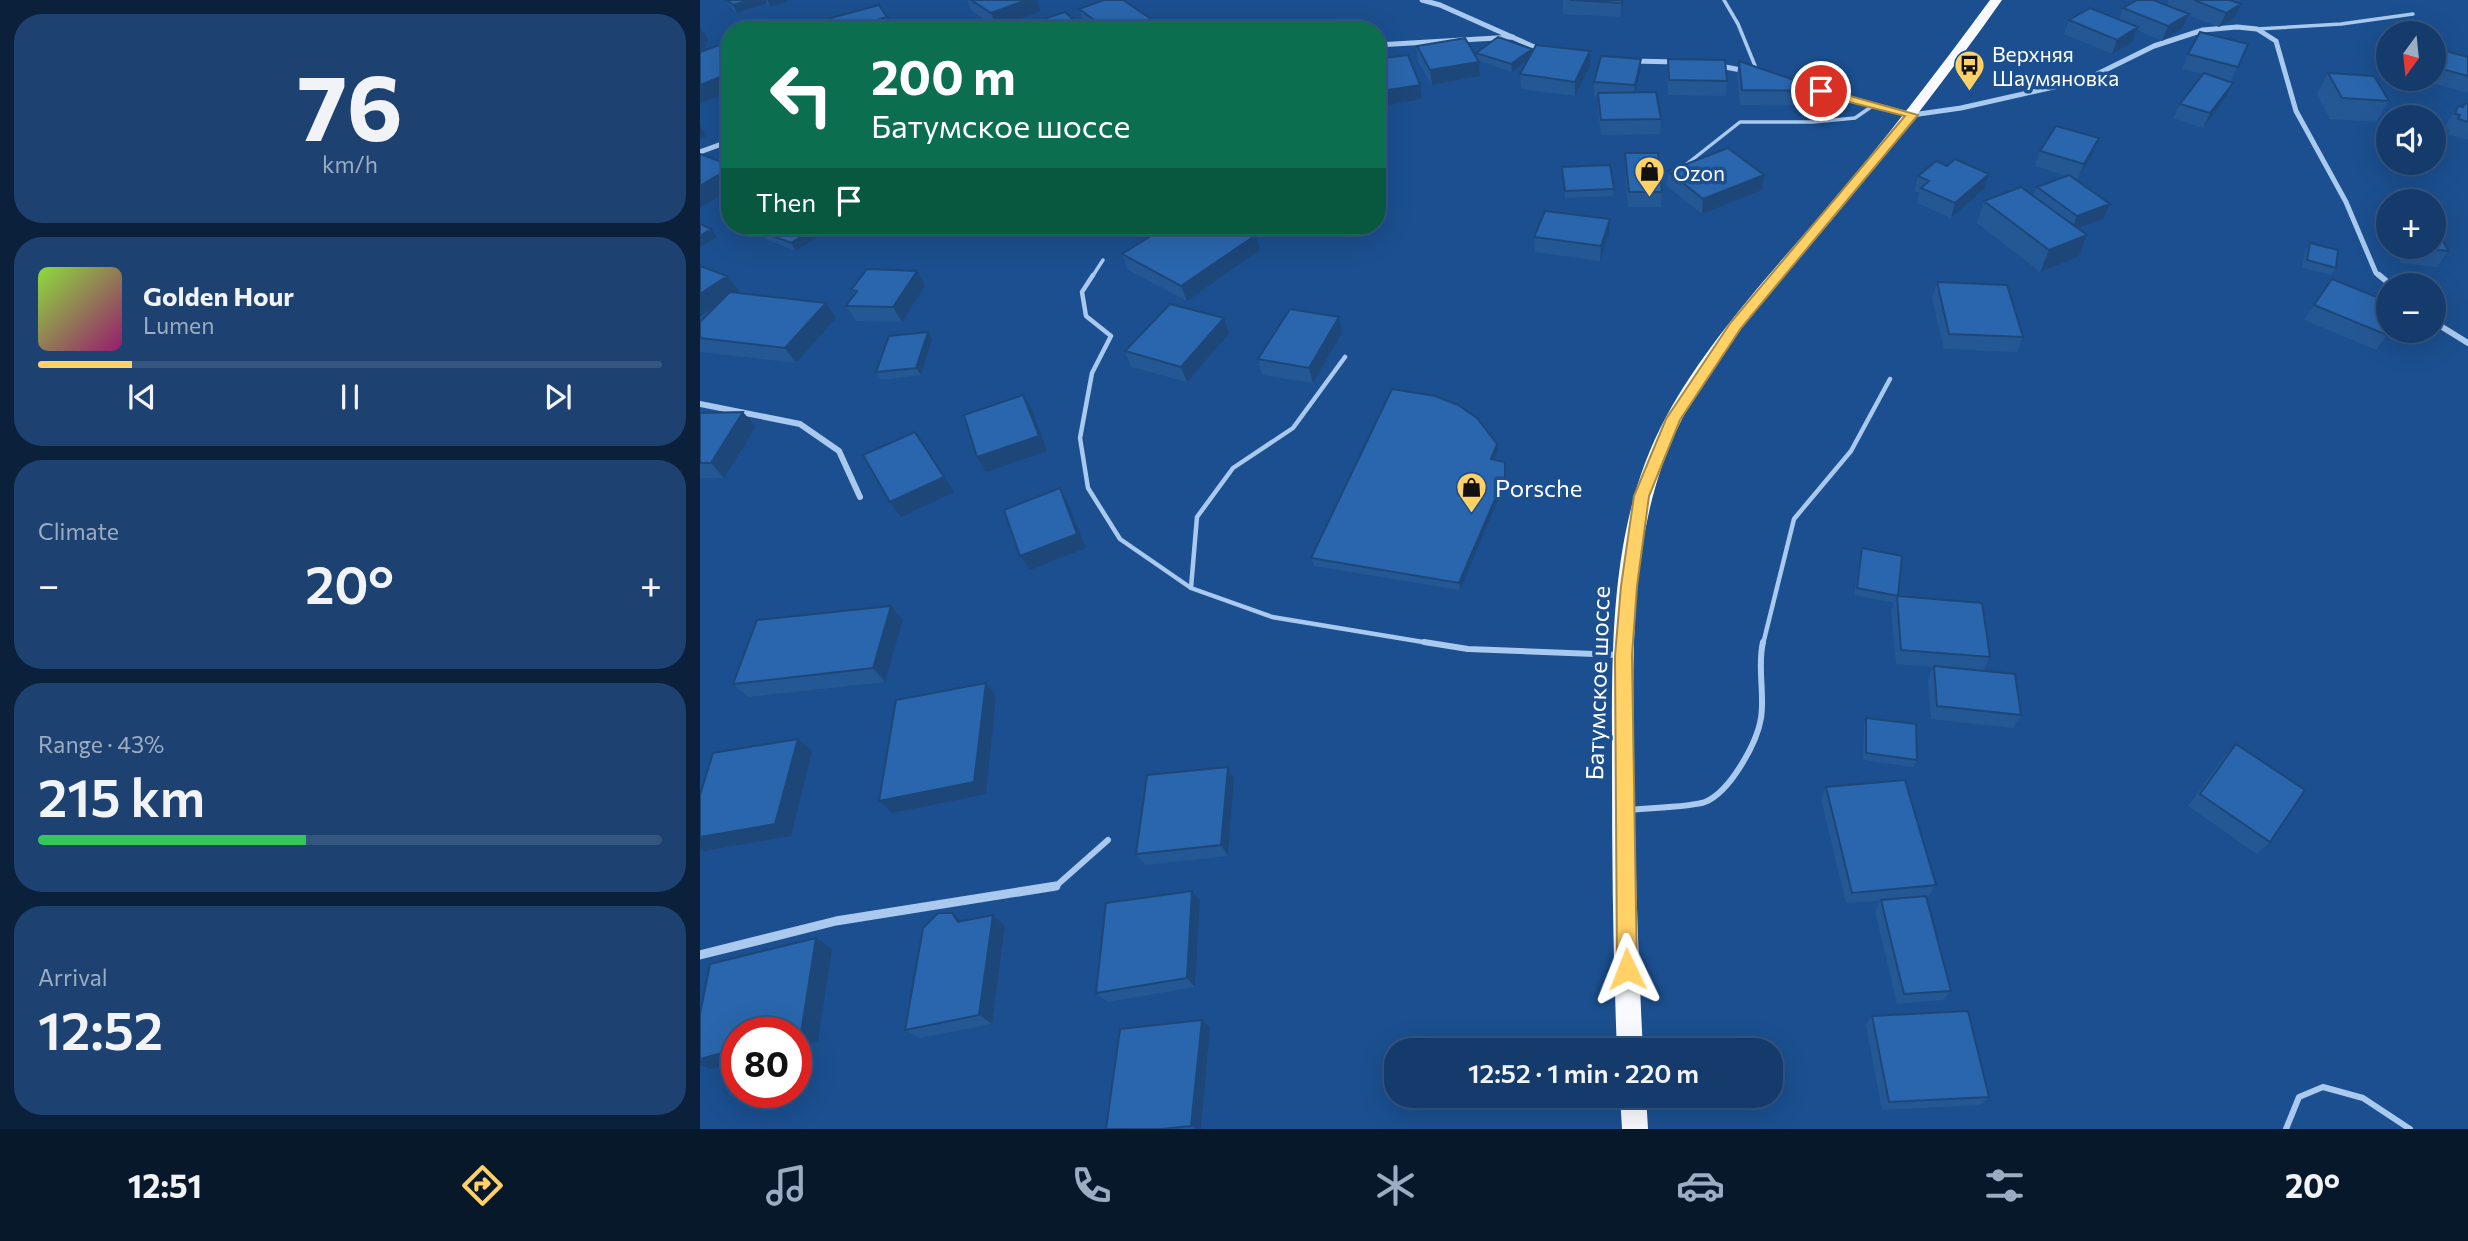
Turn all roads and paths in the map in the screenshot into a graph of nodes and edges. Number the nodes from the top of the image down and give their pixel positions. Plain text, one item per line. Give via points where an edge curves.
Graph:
1 (1422, 0) edge
2 (1724, 0) edge
3 (1996, 0) edge
4 (2413, 14) dead end
5 (2257, 29) junction
6 (1516, 37) junction
7 (1386, 44) edge
8 (1545, 52) edge
9 (1624, 61) edge
10 (1690, 63) edge
11 (1714, 65) edge
12 (1758, 73) junction
13 (1770, 76) edge
14 (1806, 87) edge
15 (1874, 105) junction
16 (1912, 115) junction
17 (721, 144) edge
18 (700, 152) edge
19 (1677, 172) edge
20 (1103, 260) dead end
21 (2377, 273) edge
22 (2446, 329) edge
23 (2468, 343) edge
24 (1345, 357) dead end
25 (1890, 379) dead end
26 (700, 404) edge
27 (860, 497) dead end
28 (1192, 588) junction
29 (1623, 656) junction
30 (1623, 811) junction
31 (1108, 840) dead end
32 (1056, 886) joint
33 (700, 955) edge
34 (1630, 1038) edge
35 (1634, 1108) edge
36 (1635, 1129) edge
37 (2286, 1129) edge
38 (2410, 1129) edge

1 - 6 street
2 - 12 lane
3 - 16 highway, Батумское шоссе
4 - 5 lane
5 - 16 street via 2203,30 2154,46 2073,84
5 - 21 street via 2276,41 2296,111 2346,202
6 - 7 street
6 - 8 street
9 - 10 street
11 - 12 street
12 - 13 street
14 - 15 street
15 - 16 street
15 - 19 lane via 1855,118 1740,122
16 - 29 highway, Батумское шоссе via 1736,325 1674,419 1642,496
17 - 18 street
20 - 28 lane via 1082,292 1086,316 1111,336 1092,373 1080,438 1088,488 1120,539
22 - 23 street
24 - 28 lane via 1293,428 1233,468 1197,517
25 - 30 lane via 1850,451 1794,519 1760,655 1761,718 1728,784 1705,802
26 - 27 street via 800,424 839,451
28 - 29 lane via 1272,617 1468,649
29 - 30 highway, Батумское шоссе
30 - 34 highway, Батумское шоссе
31 - 32 lane
32 - 33 street via 836,920
35 - 36 highway
37 - 38 lane via 2299,1097 2323,1087 2364,1098

